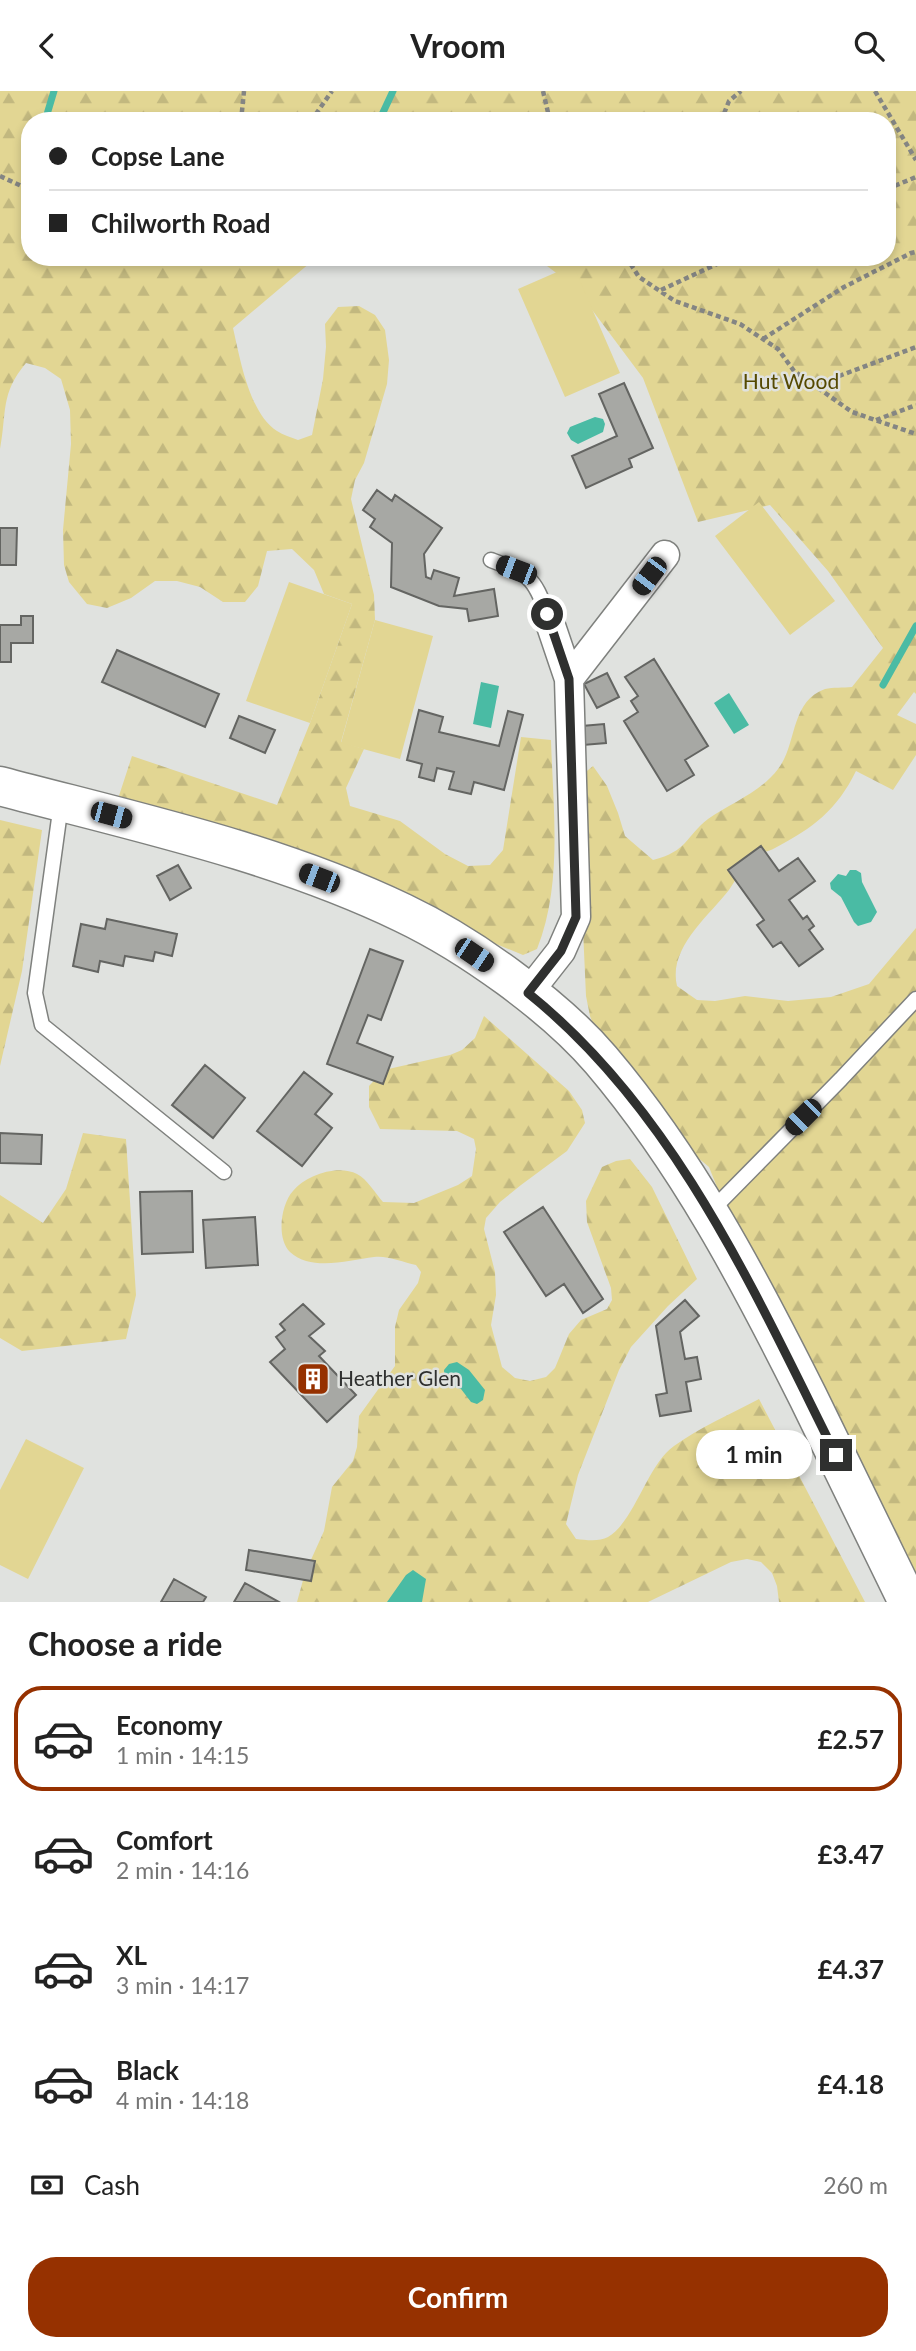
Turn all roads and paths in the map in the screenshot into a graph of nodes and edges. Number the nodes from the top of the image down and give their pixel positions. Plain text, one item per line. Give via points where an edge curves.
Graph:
1 (244, 91) edge
2 (332, 91) edge
3 (544, 91) edge
4 (741, 91) edge
5 (875, 91) edge
6 (242, 112) edge
7 (317, 112) edge
8 (548, 112) edge
9 (725, 112) edge
10 (887, 112) edge
11 (896, 126) edge
12 (916, 160) edge
13 (0, 176) edge
14 (916, 177) edge
15 (896, 185) edge
16 (21, 186) edge
17 (916, 252) edge
18 (896, 261) edge
19 (632, 266) edge
20 (713, 266) edge
21 (885, 266) edge
22 (660, 291) junction
23 (763, 339) junction
24 (916, 347) edge
25 (815, 386) junction
26 (916, 405) edge
27 (875, 421) junction
28 (916, 434) edge
29 (665, 555) dead end
30 (491, 560) dead end
31 (547, 614) joint
32 (569, 679) junction
33 (0, 786) edge
34 (61, 802) junction
35 (528, 993) junction
36 (916, 999) edge
37 (224, 1172) dead end
38 (709, 1213) junction
39 (908, 1602) edge

1 - 6 path
2 - 7 path
3 - 8 path
4 - 9 path
5 - 10 path
11 - 12 path
13 - 16 path
14 - 15 path
17 - 18 path
19 - 22 path
20 - 22 path
21 - 23 path
22 - 23 path via 740,324
23 - 25 path
24 - 25 path
25 - 27 path via 852,412
26 - 27 path
27 - 28 path
29 - 32 street
30 - 31 lane via 531,579
31 - 32 street
32 - 35 street via 576,917 561,951
33 - 34 main road
34 - 35 main road via 242,852 358,893 456,942
34 - 37 lane via 35,993 41,1025
35 - 38 main road via 599,1057 663,1139
36 - 38 lane
38 - 39 main road via 785,1351

